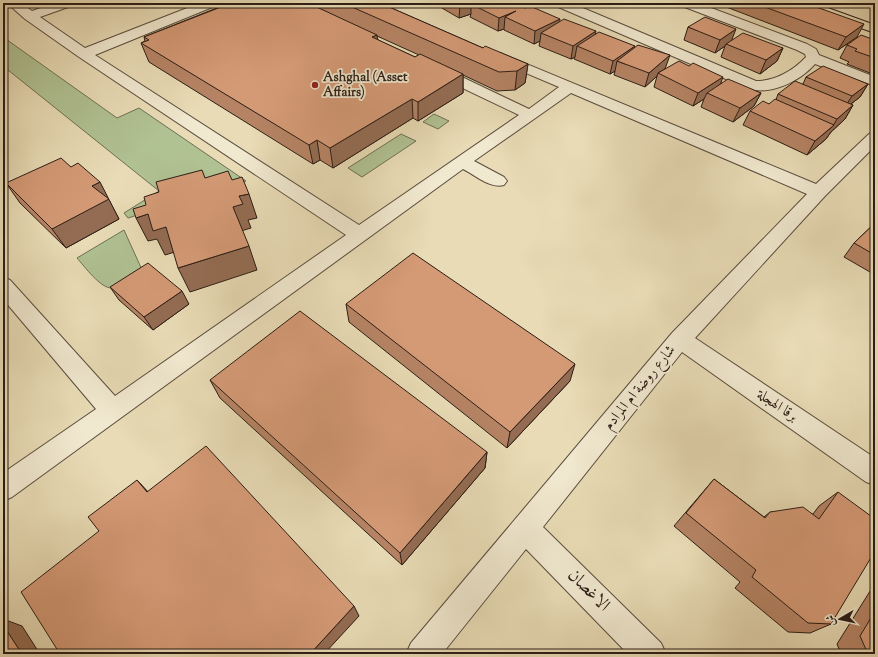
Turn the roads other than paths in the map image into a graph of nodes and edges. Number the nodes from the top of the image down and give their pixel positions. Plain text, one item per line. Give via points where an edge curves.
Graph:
1 (13, 3) edge
2 (67, 3) edge
3 (211, 3) edge
4 (560, 3) edge
5 (686, 3) edge
6 (802, 3) edge
7 (30, 16) junction
8 (875, 29) edge
9 (489, 52) edge
10 (84, 54) junction
11 (810, 62) junction
12 (422, 64) edge
13 (875, 82) edge
14 (570, 86) junction
15 (875, 93) edge
16 (530, 115) junction
17 (875, 137) edge
18 (462, 161) junction
19 (498, 180) dead end
20 (819, 192) junction
21 (360, 235) junction
22 (3, 286) edge
23 (680, 339) junction
24 (113, 411) junction
25 (875, 473) edge
26 (3, 488) edge
27 (526, 529) junction
28 (422, 654) edge
29 (650, 654) edge

1 - 7 street
2 - 7 street
3 - 10 street
4 - 11 street via 746,84 771,86
5 - 11 street via 802,47 811,52
6 - 8 main road
7 - 10 street
9 - 14 street
10 - 21 street
11 - 13 street
11 - 15 street
12 - 16 street
14 - 16 street
14 - 20 street
16 - 18 street
17 - 20 street, شارع روضة ام المرادم
18 - 19 street
18 - 21 street
20 - 23 street, شارع روضة ام المرادم
21 - 24 street
22 - 24 street
23 - 25 street, برقا الهجلة
23 - 27 street, شارع روضة ام المرادم
24 - 26 street
27 - 28 street, شارع روضة ام المرادم
27 - 29 street, الاغصان

